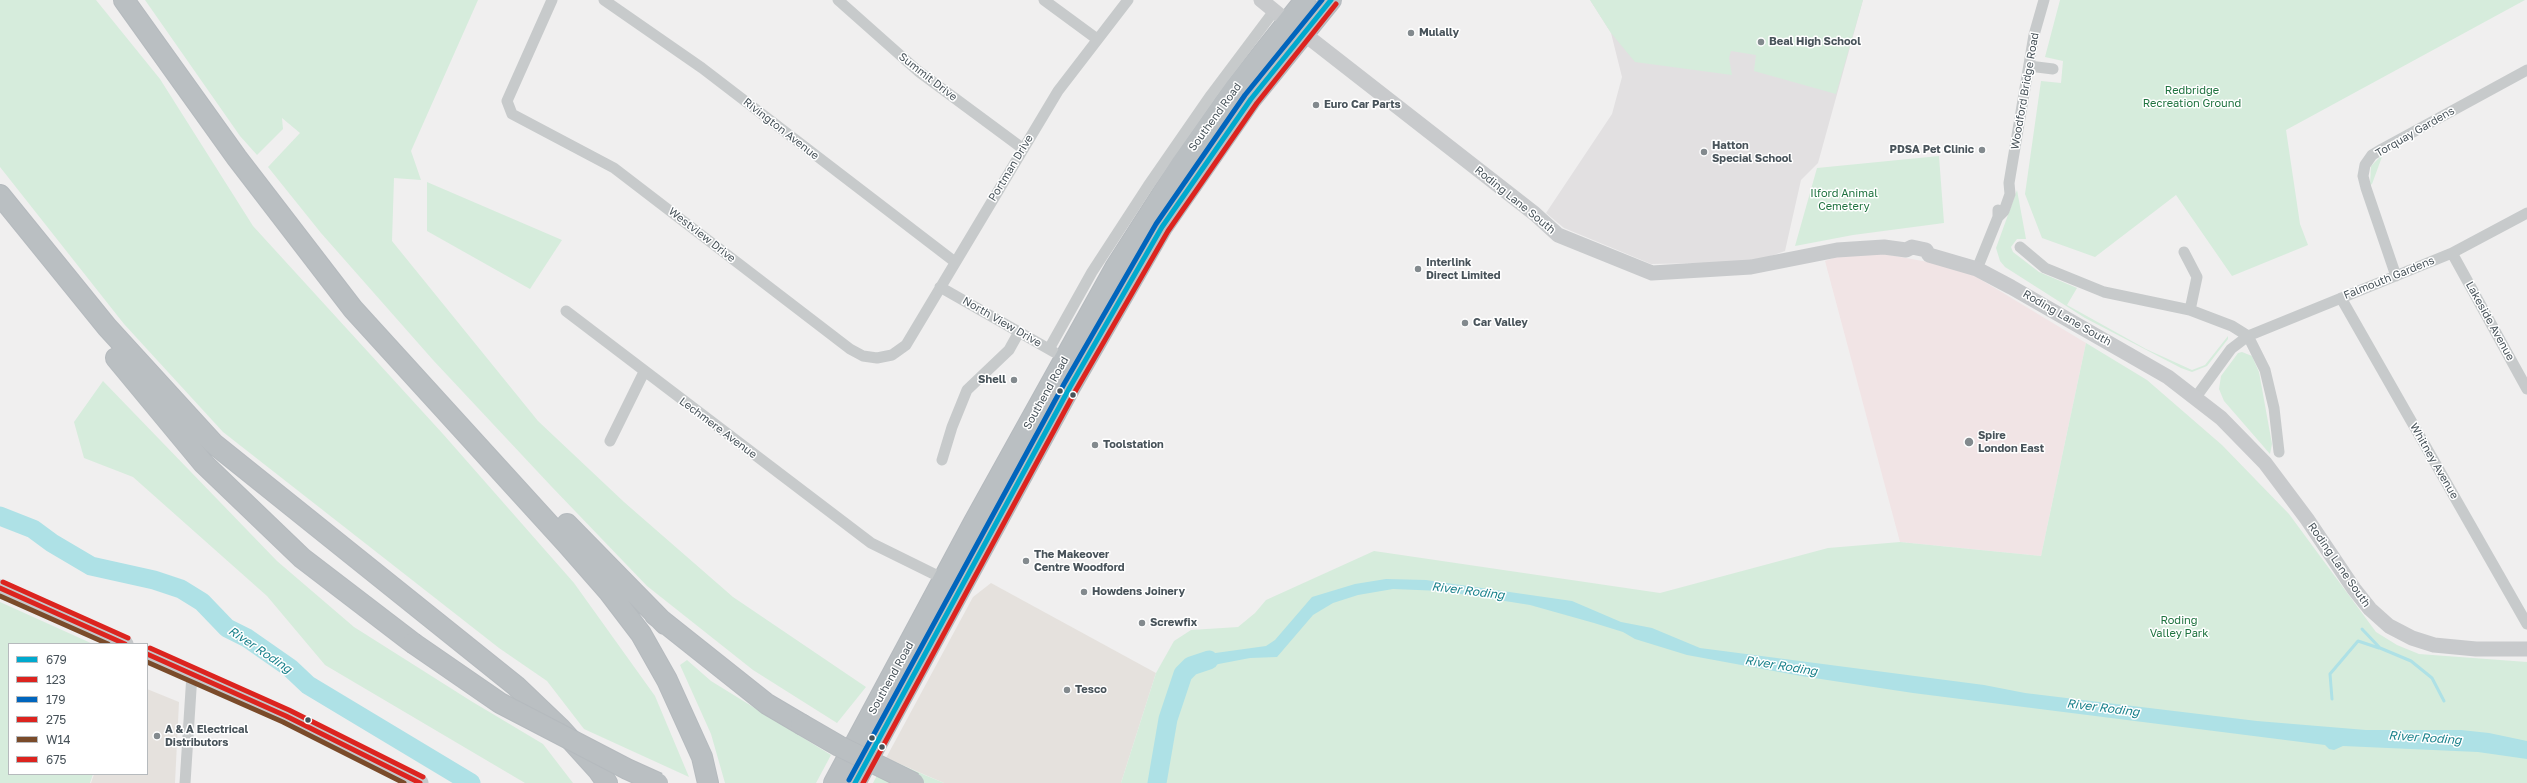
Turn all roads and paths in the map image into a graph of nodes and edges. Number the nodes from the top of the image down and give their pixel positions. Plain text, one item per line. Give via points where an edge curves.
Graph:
1 (124, 0) edge
2 (552, 0) edge
3 (604, 0) edge
4 (838, 0) edge
5 (1044, 0) edge
6 (1128, 0) edge
7 (1261, 0) edge
8 (1305, 0) edge
9 (1331, 0) edge
10 (2044, 0) edge
11 (1288, 22) junction
12 (1096, 39) junction
13 (2029, 66) junction
14 (2053, 69) dead end
15 (2527, 70) edge
16 (1022, 148) junction
17 (0, 195) edge
18 (0, 204) edge
19 (274, 206) junction
20 (2527, 213) edge
21 (2020, 247) dead end
22 (2184, 252) dead end
23 (2452, 253) junction
24 (955, 262) junction
25 (1977, 269) junction
26 (2396, 276) junction
27 (940, 287) junction
28 (2340, 298) junction
29 (2190, 310) junction
30 (566, 311) dead end
31 (103, 332) junction
32 (1019, 332) junction
33 (2248, 336) junction
34 (906, 345) joint
35 (1057, 353) junction
36 (132, 368) junction
37 (644, 372) junction
38 (2527, 389) edge
39 (2196, 397) junction
40 (436, 401) junction
41 (610, 441) dead end
42 (2279, 452) dead end
43 (942, 460) dead end
44 (944, 579) junction
45 (0, 588) edge
46 (665, 624) junction
47 (2527, 624) edge
48 (123, 643) edge
49 (2527, 649) edge
50 (148, 654) edge
51 (192, 674) junction
52 (185, 783) edge
53 (420, 783) edge
54 (607, 783) edge
55 (658, 783) edge
56 (708, 783) edge
57 (834, 783) edge
58 (855, 783) edge
59 (914, 783) edge

1 - 19 highway
2 - 34 street, Westview Drive via 507,101 512,114 614,168 850,349 863,356 877,358 892,355
3 - 24 street, Rivington Avenue via 702,68
4 - 16 street, Summit Drive via 918,71
5 - 12 street
6 - 12 street, Portman Drive
7 - 11 street, Roding Lane South
8 - 11 highway
9 - 11 highway
10 - 13 street, Woodford Bridge Road
11 - 25 street, Roding Lane South via 1535,214 1558,235 1652,274 1751,267 1837,250 1884,247 1906,250 1912,247 1919,248 1929,254
11 - 35 highway, Southend Road via 1235,88 1182,163
11 - 58 highway, Southend Road via 1251,99 1162,227 1059,407
12 - 16 street, Portman Drive via 1058,90
13 - 14 street
13 - 25 street, Woodford Bridge Road via 2009,183 2010,194
15 - 26 street, Torquay Gardens via 2382,149 2372,155 2365,165 2366,188
16 - 24 street, Portman Drive
17 - 31 highway
18 - 31 highway
19 - 40 highway via 354,309
19 - 46 highway via 514,468
20 - 23 street, Falmouth Gardens
21 - 29 street via 2045,268 2104,292
22 - 29 street via 2197,278
23 - 26 street, Falmouth Gardens
23 - 38 street, Lakeside Avenue
24 - 27 street, Portman Drive
25 - 39 street, Roding Lane South via 2140,359
26 - 28 street, Falmouth Gardens
27 - 32 street, North View Drive
27 - 34 street, Portman Drive
28 - 33 street, Falmouth Gardens
28 - 47 street, Whitney Avenue
29 - 33 street via 2232,326
30 - 37 street, Lechmere Avenue
31 - 36 highway
32 - 35 street, North View Drive
32 - 43 street via 1009,350 967,390
33 - 39 street via 2231,349
33 - 42 street via 2265,370 2274,408
35 - 44 highway, Southend Road
36 - 54 highway via 213,443 516,686 560,728
36 - 55 highway, bridge via 204,463 302,558 413,643 500,703
37 - 41 street
37 - 44 street, Lechmere Avenue via 871,543
39 - 49 street, Roding Lane South via 2232,428 2265,463 2354,589 2370,610 2389,626 2412,638 2434,645 2476,649
40 - 46 highway via 567,535
40 - 56 highway via 567,544 641,634 667,680 702,757
44 - 57 highway, Southend Road
45 - 48 main road
46 - 59 highway, bridge via 767,704 839,746
50 - 51 main road
51 - 52 street
51 - 53 main road via 286,716

